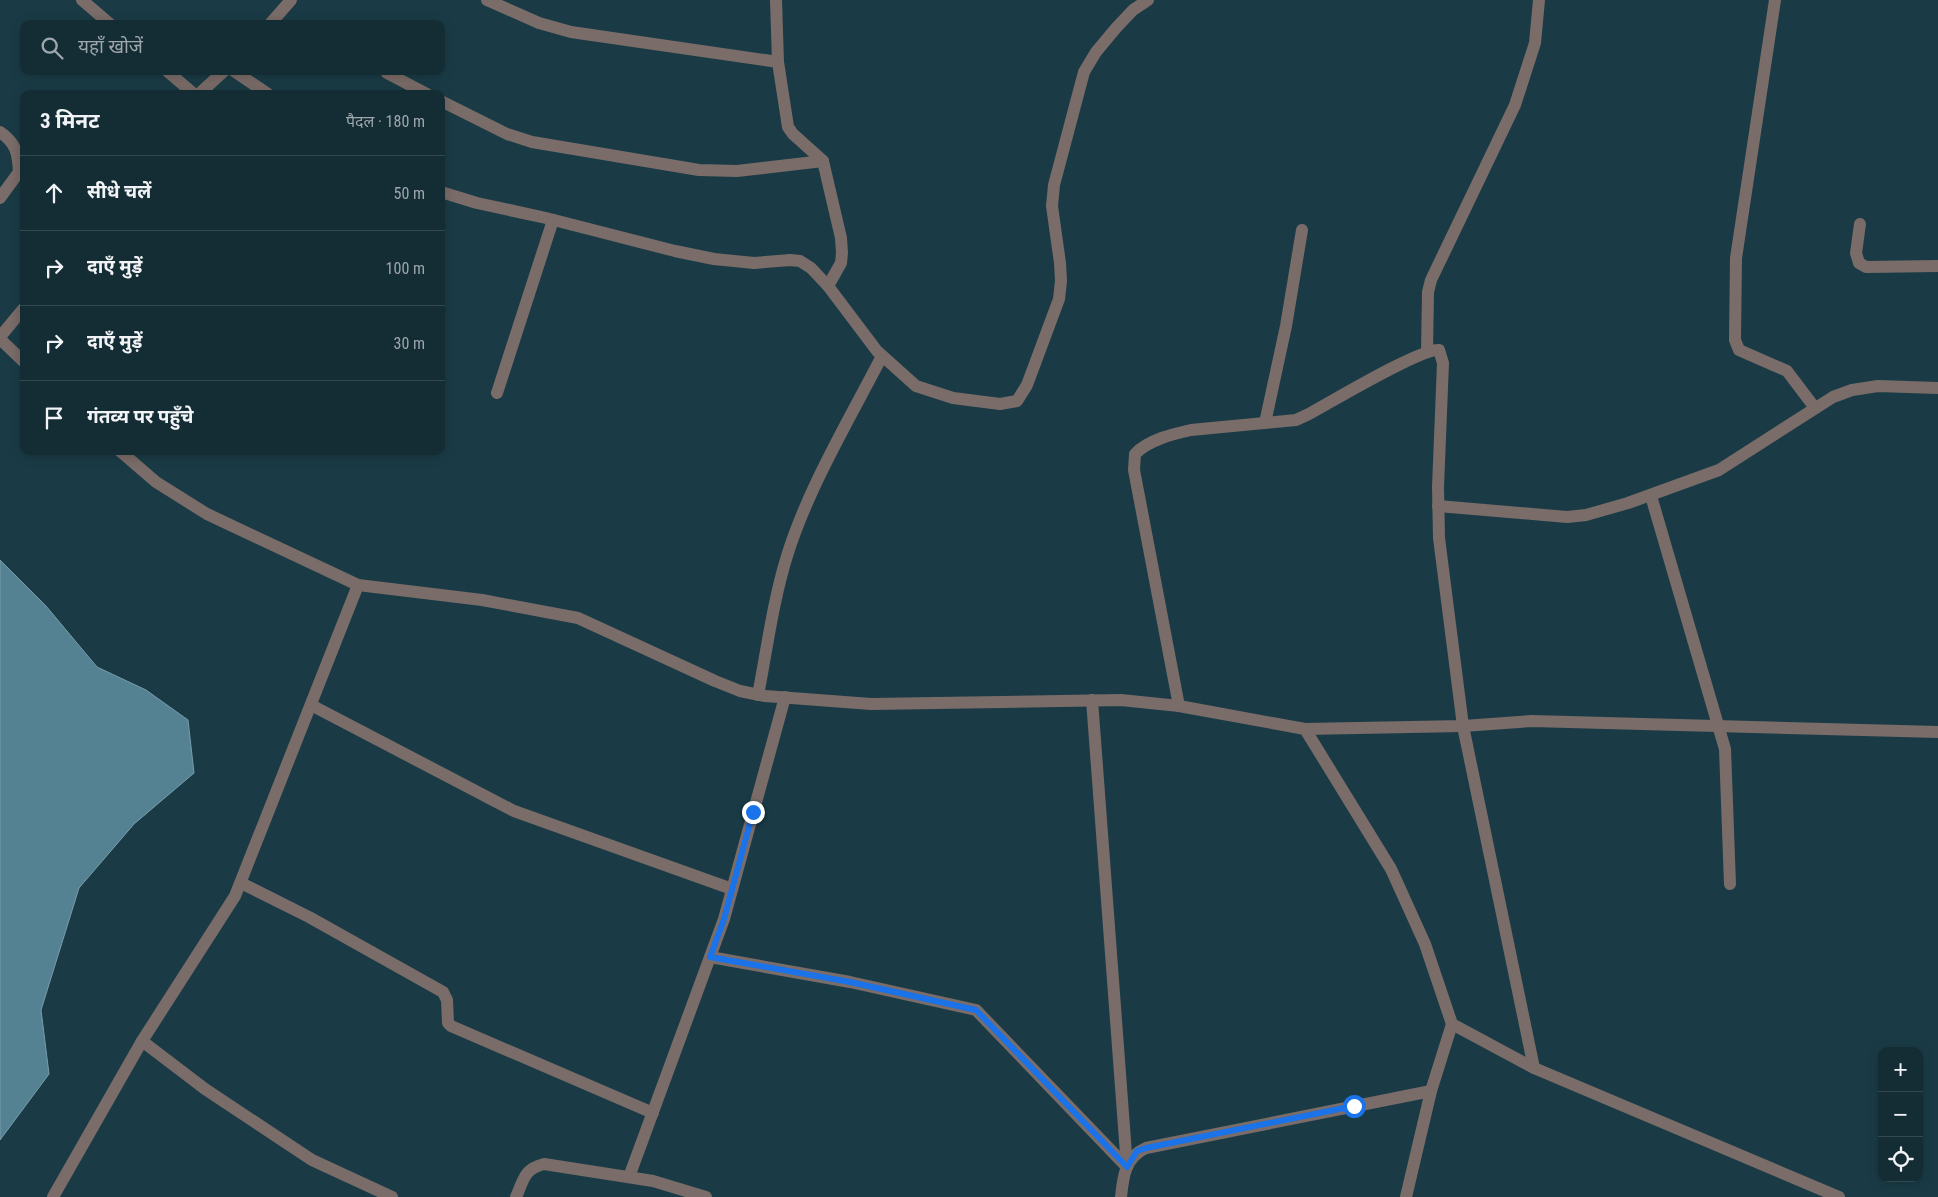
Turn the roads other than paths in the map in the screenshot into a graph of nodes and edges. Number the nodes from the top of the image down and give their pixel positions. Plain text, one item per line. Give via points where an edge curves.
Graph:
1 (82, 0) edge
2 (291, 0) edge
3 (487, 0) edge
4 (776, 0) edge
5 (1148, 0) edge
6 (1539, 0) edge
7 (1775, 0) edge
8 (105, 20) edge
9 (274, 20) edge
10 (778, 62) junction
11 (172, 75) edge
12 (220, 75) edge
13 (240, 75) edge
14 (389, 75) edge
15 (189, 90) edge
16 (203, 90) edge
17 (262, 90) edge
18 (419, 90) edge
19 (445, 103) edge
20 (0, 132) edge
21 (823, 161) junction
22 (20, 166) edge
23 (20, 174) edge
24 (445, 193) edge
25 (0, 198) edge
26 (553, 220) junction
27 (1860, 224) dead end
28 (1302, 230) dead end
29 (1938, 266) edge
30 (828, 286) junction
31 (20, 313) edge
32 (0, 338) edge
33 (1427, 352) junction
34 (882, 356) junction
35 (20, 358) edge
36 (1938, 388) edge
37 (497, 393) dead end
38 (1815, 408) junction
39 (1265, 423) junction
40 (125, 455) edge
41 (1651, 496) junction
42 (1438, 506) junction
43 (358, 584) junction
44 (758, 695) junction
45 (785, 697) junction
46 (1092, 700) junction
47 (311, 705) junction
48 (1179, 706) junction
49 (1463, 726) junction
50 (1719, 726) junction
51 (1305, 729) junction
52 (1938, 732) edge
53 (241, 883) junction
54 (1730, 884) dead end
55 (732, 888) junction
56 (710, 957) junction
57 (1452, 1024) junction
58 (142, 1041) junction
59 (1534, 1068) junction
60 (1430, 1091) junction
61 (653, 1113) junction
62 (1127, 1167) junction
63 (629, 1177) junction
64 (1837, 1196) edge
65 (53, 1197) edge
66 (392, 1197) edge
67 (516, 1197) edge
68 (706, 1197) edge
69 (1121, 1197) edge
70 (1406, 1197) edge

1 - 8 street
2 - 9 street
3 - 10 street via 539,23 571,32
4 - 10 street
5 - 34 street via 1116,28 1084,72 1054,185 1052,206 1060,263 1059,299 1020,397 1012,403 1000,404 936,394 916,386
6 - 33 street via 1535,42 1515,105 1431,280
7 - 38 street via 1736,258 1735,340 1744,353 1787,371
10 - 21 street via 788,127
11 - 15 street
12 - 16 street
13 - 17 street
14 - 18 street
19 - 21 street via 507,134 532,142 699,170 737,171
20 - 22 street via 18,152
21 - 30 street via 842,253 841,263
23 - 25 street
24 - 26 street
26 - 30 street via 714,259 754,263 800,262 811,268
26 - 37 street
27 - 29 street via 1856,253 1858,263 1866,267
28 - 39 street
30 - 34 street
31 - 32 street
32 - 35 street
33 - 39 street via 1296,420
33 - 42 street via 1439,350 1443,363
34 - 44 street via 796,531 787,556
36 - 38 street via 1878,386 1852,390
38 - 41 street via 1719,470
39 - 48 street via 1174,434 1135,454 1134,470
40 - 43 street via 156,482 207,514
41 - 42 street via 1586,515 1567,517
41 - 50 street
42 - 49 street via 1439,538
43 - 44 street via 482,600 578,618 715,681
43 - 47 street
44 - 45 street
45 - 46 street via 871,704
45 - 55 street
46 - 48 street
46 - 62 street
47 - 53 street
47 - 55 street via 514,811
48 - 51 street
49 - 50 street via 1532,721
49 - 51 street
49 - 59 street
50 - 52 street
50 - 54 street via 1727,761
51 - 57 street via 1391,869 1425,944
53 - 58 street via 221,920
53 - 61 street via 443,992 451,1026
55 - 56 street
56 - 61 street
56 - 62 street via 850,982 976,1010
57 - 59 street
57 - 60 street
58 - 65 street
58 - 66 street via 205,1089 312,1160
59 - 64 street
60 - 62 street via 1146,1148 1137,1151
60 - 70 street
61 - 63 street
62 - 69 street
63 - 67 street via 544,1164 532,1167
63 - 68 street

